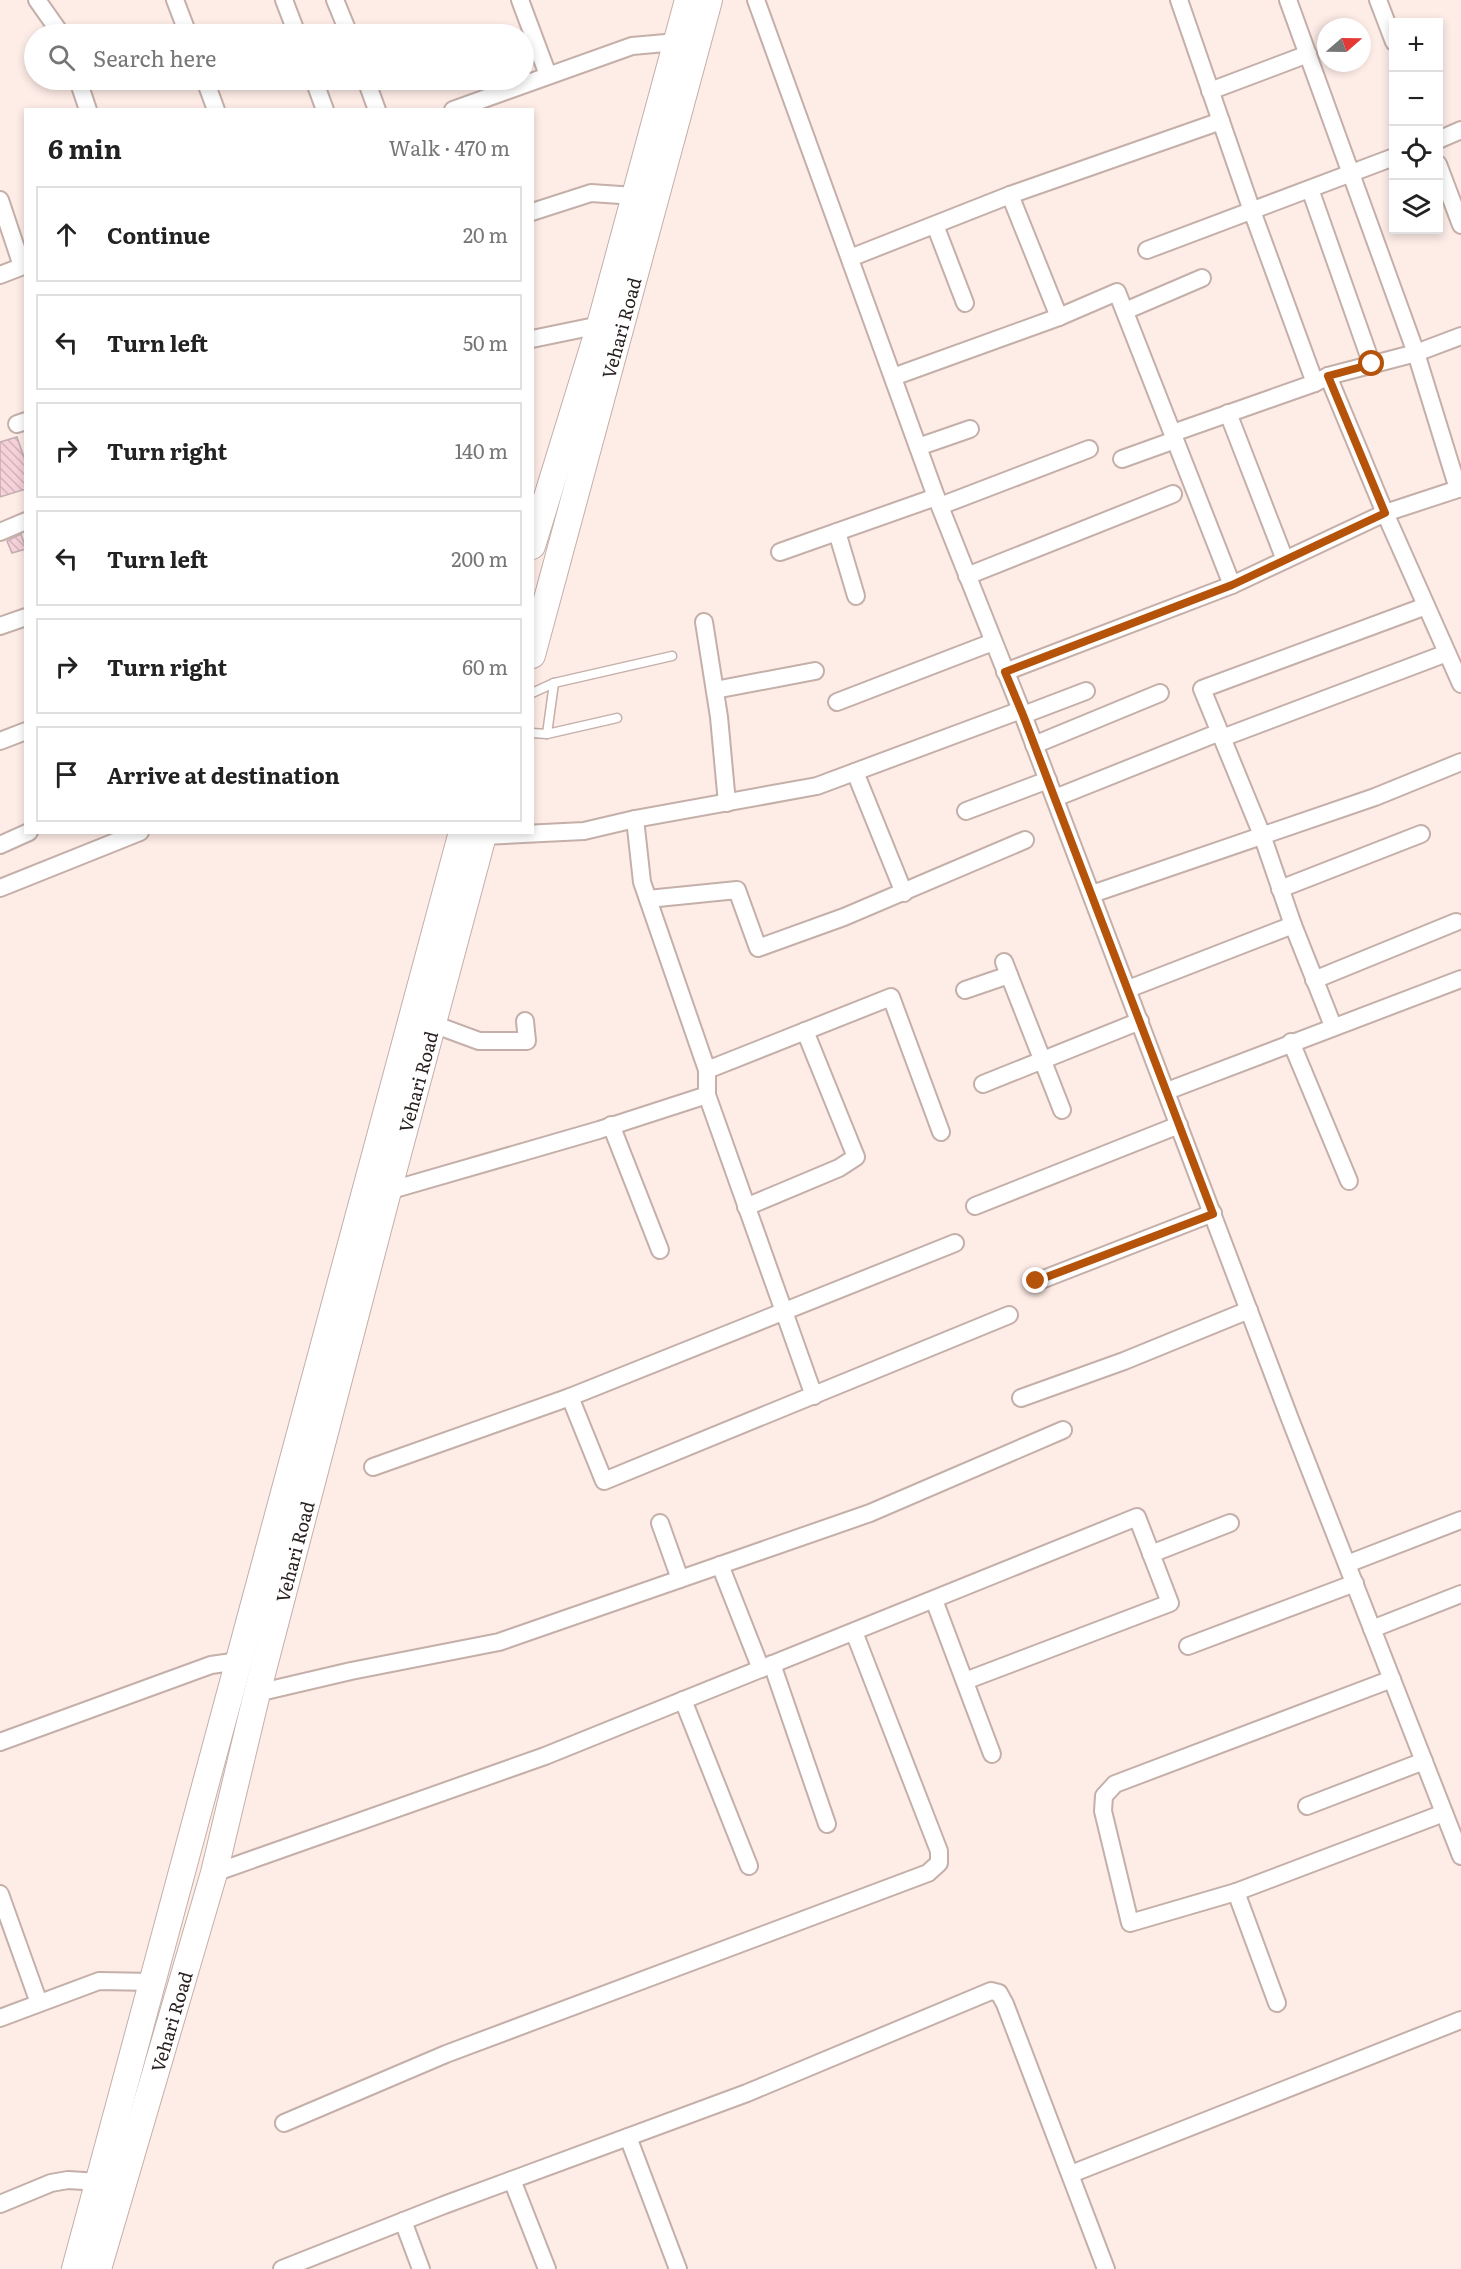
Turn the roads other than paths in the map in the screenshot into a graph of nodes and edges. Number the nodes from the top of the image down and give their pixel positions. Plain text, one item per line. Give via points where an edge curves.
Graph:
1 (37, 0) edge
2 (175, 0) edge
3 (284, 0) edge
4 (335, 0) edge
5 (520, 0) edge
6 (688, 0) edge
7 (709, 0) edge
8 (756, 0) edge
9 (1179, 0) edge
10 (1288, 0) edge
11 (1378, 0) edge
12 (54, 24) edge
13 (184, 24) edge
14 (293, 24) edge
15 (345, 24) edge
16 (529, 24) edge
17 (1389, 29) edge
18 (534, 38) edge
19 (677, 42) junction
20 (1308, 54) junction
21 (548, 75) junction
22 (534, 80) edge
23 (81, 90) edge
24 (209, 90) edge
25 (318, 90) edge
26 (370, 90) edge
27 (507, 90) edge
28 (1210, 91) junction
29 (87, 108) edge
30 (215, 108) edge
31 (324, 108) edge
32 (376, 108) edge
33 (458, 108) edge
34 (1221, 122) junction
35 (1461, 130) edge
36 (1443, 138) edge
37 (1389, 159) edge
38 (1352, 173) junction
39 (1443, 177) edge
40 (1310, 189) junction
41 (1010, 195) junction
42 (635, 196) junction
43 (0, 200) edge
44 (534, 211) edge
45 (1252, 211) junction
46 (935, 225) junction
47 (1461, 225) edge
48 (1147, 250) dead end
49 (850, 258) junction
50 (24, 266) edge
51 (0, 275) edge
52 (1202, 278) dead end
53 (965, 303) dead end
54 (1125, 311) junction
55 (1059, 317) junction
56 (600, 325) junction
57 (1461, 336) edge
58 (534, 339) edge
59 (1416, 353) junction
60 (1372, 364) junction
61 (893, 377) junction
62 (1321, 379) junction
63 (1228, 413) junction
64 (970, 429) dead end
65 (1174, 436) junction
66 (918, 447) junction
67 (1089, 449) dead end
68 (1122, 459) dead end
69 (1459, 488) edge
70 (1173, 494) dead end
71 (938, 502) junction
72 (1385, 513) junction
73 (24, 522) edge
74 (0, 532) edge
75 (837, 532) junction
76 (534, 540) edge
77 (780, 552) dead end
78 (1285, 560) junction
79 (967, 576) junction
80 (1232, 585) junction
81 (856, 596) dead end
82 (1426, 606) junction
83 (24, 618) edge
84 (704, 622) dead end
85 (0, 626) edge
86 (993, 642) junction
87 (534, 649) edge
88 (1447, 652) junction
89 (672, 656) dead end
90 (815, 671) dead end
91 (1005, 672) junction
92 (554, 683) junction
93 (1461, 684) edge
94 (715, 690) junction
95 (1086, 691) dead end
96 (534, 692) edge
97 (1160, 693) dead end
98 (837, 702) dead end
99 (1022, 712) junction
100 (617, 718) dead end
101 (24, 732) edge
102 (534, 733) edge
103 (547, 734) junction
104 (1221, 735) junction
105 (0, 741) edge
106 (1034, 745) junction
107 (1461, 762) edge
108 (855, 772) junction
109 (1048, 780) junction
110 (1055, 798) junction
111 (727, 803) junction
112 (966, 811) dead end
113 (635, 819) junction
114 (534, 832) edge
115 (25, 834) edge
116 (135, 834) edge
117 (476, 834) edge
118 (1421, 834) dead end
119 (1262, 835) junction
120 (1025, 840) dead end
121 (0, 845) edge
122 (0, 888) edge
123 (1280, 889) junction
124 (904, 892) junction
125 (1092, 894) junction
126 (648, 898) junction
127 (1456, 922) dead end
128 (1293, 925) junction
129 (1461, 978) edge
130 (1314, 980) junction
131 (1128, 989) junction
132 (965, 990) dead end
133 (525, 1021) dead end
134 (1140, 1021) junction
135 (433, 1024) junction
136 (1333, 1026) junction
137 (805, 1031) junction
138 (1292, 1042) junction
139 (1041, 1061) junction
140 (707, 1071) junction
141 (983, 1084) dead end
142 (1167, 1090) junction
143 (707, 1095) junction
144 (1062, 1110) dead end
145 (612, 1125) junction
146 (1179, 1125) junction
147 (941, 1132) dead end
148 (1349, 1181) dead end
149 (388, 1191) junction
150 (975, 1206) dead end
151 (746, 1207) junction
152 (1213, 1214) junction
153 (955, 1243) dead end
154 (660, 1250) dead end
155 (1036, 1281) dead end
156 (1249, 1310) junction
157 (782, 1311) junction
158 (1009, 1315) dead end
159 (814, 1396) junction
160 (570, 1397) junction
161 (1021, 1398) dead end
162 (1063, 1430) dead end
163 (373, 1467) dead end
164 (1461, 1520) edge
165 (660, 1523) dead end
166 (1230, 1523) dead end
167 (1151, 1554) junction
168 (1347, 1564) junction
169 (720, 1565) junction
170 (680, 1579) junction
171 (1355, 1583) junction
172 (1461, 1594) edge
173 (934, 1600) junction
174 (1372, 1629) junction
175 (854, 1632) junction
176 (1188, 1646) dead end
177 (239, 1661) junction
178 (766, 1666) junction
179 (1392, 1679) junction
180 (965, 1681) junction
181 (257, 1693) junction
182 (682, 1700) junction
183 (0, 1742) edge
184 (992, 1754) dead end
185 (1424, 1761) junction
186 (1307, 1806) dead end
187 (1444, 1813) junction
188 (827, 1824) dead end
189 (1456, 1828) edge
190 (1461, 1856) edge
191 (749, 1866) dead end
192 (214, 1874) junction
193 (1236, 1892) junction
194 (0, 1894) edge
195 (154, 1982) junction
196 (1278, 2003) dead end
197 (39, 2004) junction
198 (0, 2018) edge
199 (1461, 2019) edge
200 (284, 2123) dead end
201 (628, 2137) junction
202 (1071, 2174) junction
203 (512, 2180) junction
204 (111, 2185) junction
205 (0, 2204) edge
206 (403, 2221) junction
207 (75, 2269) edge
208 (98, 2269) edge
209 (282, 2269) edge
210 (421, 2269) edge
211 (548, 2269) edge
212 (678, 2269) edge
213 (1106, 2269) edge

1 - 12 street
2 - 13 street
3 - 14 street
4 - 15 street
5 - 16 street
6 - 19 main road, Vehari Road
7 - 87 main road, Vehari Road
8 - 49 street
9 - 28 street
10 - 20 street
11 - 17 street
18 - 21 street
19 - 21 street via 632,46
19 - 42 main road, Vehari Road
20 - 28 street
20 - 38 street
21 - 22 street
23 - 29 street
24 - 30 street
25 - 31 street
26 - 32 street
27 - 33 street
28 - 34 street
34 - 41 street
34 - 45 street
35 - 36 street
37 - 38 street
38 - 40 street
38 - 59 street
39 - 47 street
40 - 45 street
40 - 60 street
41 - 46 street
41 - 55 street
42 - 44 street via 591,193
42 - 56 main road, Vehari Road
43 - 50 street
45 - 48 street
45 - 62 street
46 - 49 street
46 - 53 street
49 - 61 street
50 - 51 street
52 - 54 street
54 - 55 street via 1117,292
54 - 65 street
55 - 61 street
56 - 58 street
56 - 76 main road, Vehari Road
57 - 59 street
59 - 60 street
59 - 69 street
60 - 62 street
61 - 66 street
62 - 63 street
62 - 72 street
63 - 65 street
63 - 78 street
64 - 66 street
65 - 68 street
65 - 80 street
66 - 71 street
67 - 71 street
69 - 72 street
70 - 79 street
71 - 75 street
71 - 79 street
72 - 78 street
72 - 82 street
73 - 74 street
75 - 77 street
75 - 81 street
78 - 80 street
79 - 86 street
80 - 91 street
82 - 88 street
82 - 104 street via 1202,689
83 - 85 street
84 - 94 street
86 - 91 street
86 - 98 street
88 - 93 street
88 - 104 street
89 - 92 lane
90 - 94 street
91 - 99 street
92 - 96 lane
92 - 103 lane
94 - 111 street
95 - 99 street
97 - 106 street
99 - 106 street
99 - 108 street
100 - 103 lane
101 - 105 street
102 - 103 lane
104 - 110 street
104 - 119 street
106 - 109 street
107 - 119 street via 1375,797
108 - 111 street via 817,786
108 - 124 street
109 - 110 street
109 - 112 street
110 - 125 street
111 - 113 street
113 - 114 street via 584,831
113 - 126 street via 642,882
115 - 121 street
116 - 122 street
117 - 135 main road, Vehari Road
117 - 177 main road, Vehari Road
118 - 123 street
119 - 123 street
119 - 125 street
120 - 124 street
123 - 128 street
124 - 126 street via 758,948 737,890
125 - 131 street
126 - 140 street
127 - 130 street
128 - 130 street
128 - 131 street
129 - 136 street
130 - 136 street
131 - 134 street
132 - 139 street via 1006,968
133 - 135 street via 527,1041 479,1041
134 - 139 street
134 - 142 street
135 - 149 main road, Vehari Road
136 - 138 street
137 - 140 street
137 - 147 street via 891,997
137 - 151 street via 856,1157
138 - 142 street
138 - 148 street
139 - 141 street
139 - 144 street
140 - 143 street
142 - 146 street
143 - 145 street
143 - 151 street
145 - 149 street
145 - 154 street
146 - 150 street
146 - 152 street
149 - 181 main road, Vehari Road
151 - 157 street
152 - 155 street
152 - 156 street
153 - 157 street
156 - 161 street
156 - 168 street
157 - 159 street
157 - 160 street
158 - 159 street
159 - 160 street via 604,1481
160 - 163 street
162 - 169 street via 870,1513
164 - 168 street
165 - 170 street
166 - 167 street
167 - 173 street via 1137,1517
167 - 180 street via 1170,1603
168 - 171 street
169 - 170 street
169 - 178 street
170 - 181 street via 499,1642
171 - 174 street
171 - 176 street
172 - 174 street
173 - 175 street
173 - 180 street
174 - 179 street
175 - 178 street
175 - 200 street via 939,1851 939,1863 928,1873 446,2054
177 - 183 street via 211,1665
177 - 195 main road, Vehari Road
178 - 182 street
178 - 188 street
179 - 185 street
179 - 193 street via 1115,1784 1104,1796 1103,1810 1130,1923
180 - 184 street
181 - 192 main road, Vehari Road
182 - 191 street
182 - 192 street via 545,1756
185 - 186 street
185 - 187 street
187 - 189 street
187 - 193 street
189 - 190 street
192 - 204 main road, Vehari Road
193 - 196 street
194 - 197 street
195 - 197 street via 99,1981
195 - 204 main road, Vehari Road
197 - 198 street
199 - 202 street
201 - 202 street via 747,2093 992,1991 999,1993 1005,2004
201 - 203 street
201 - 212 street
202 - 213 street
203 - 206 street
203 - 211 street
204 - 205 street via 68,2180
204 - 207 main road, Vehari Road
204 - 208 main road, Vehari Road
206 - 209 street
206 - 210 street

